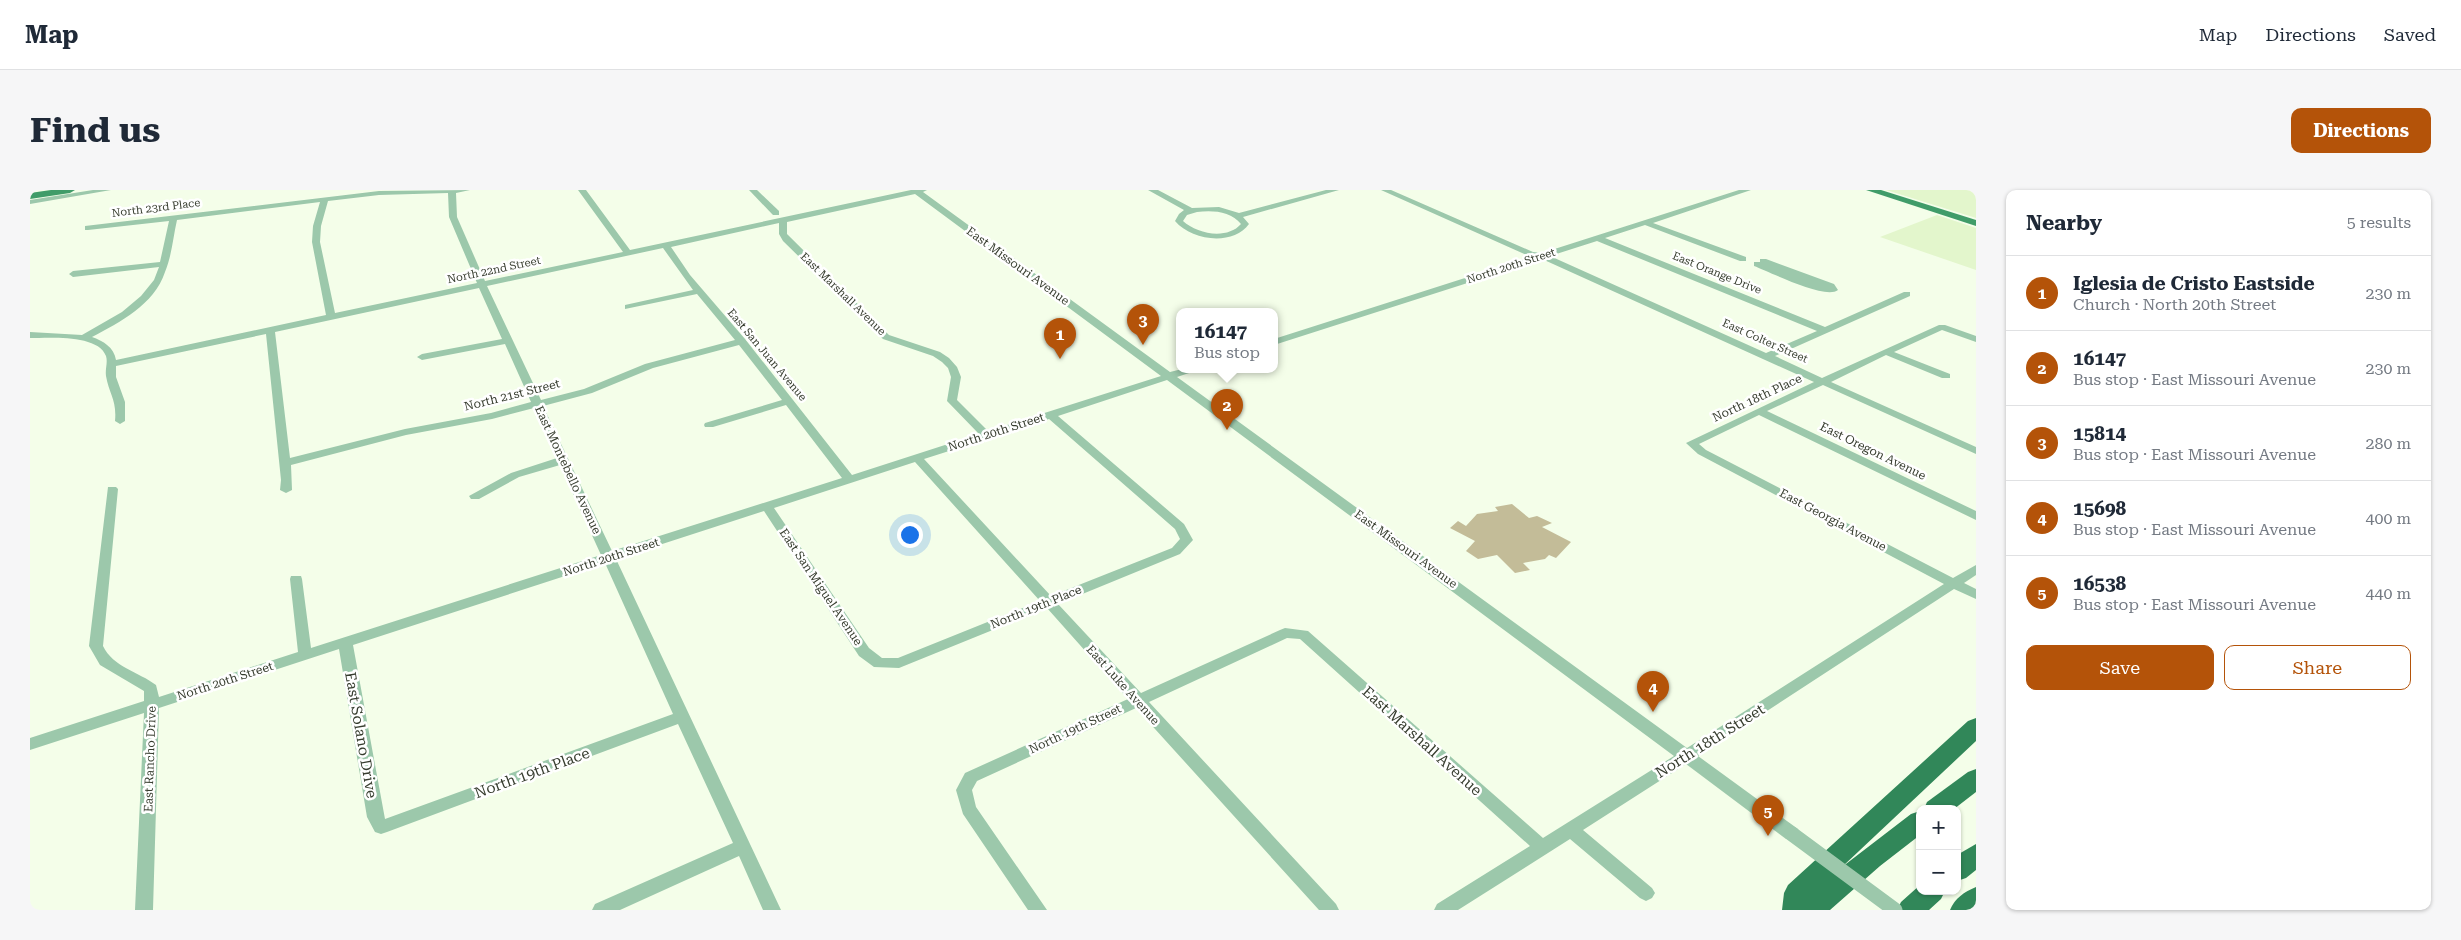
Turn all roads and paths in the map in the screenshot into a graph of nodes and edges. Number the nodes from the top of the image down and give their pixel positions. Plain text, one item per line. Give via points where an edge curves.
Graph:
1 (43, 190) edge
2 (70, 190) edge
3 (107, 190) edge
4 (452, 190) edge
5 (466, 190) edge
6 (582, 190) edge
7 (753, 190) edge
8 (1152, 190) edge
9 (1335, 190) edge
10 (1385, 190) edge
11 (1399, 190) edge
12 (1747, 190) edge
13 (1871, 190) edge
14 (919, 191) edge
15 (30, 192) edge
16 (30, 196) edge
17 (325, 199) junction
18 (30, 202) edge
19 (1191, 211) junction
20 (776, 212) dead end
21 (1238, 216) junction
22 (174, 217) junction
23 (1657, 219) junction
24 (783, 221) junction
25 (1646, 223) junction
26 (1976, 223) edge
27 (88, 228) dead end
28 (1598, 238) junction
29 (666, 246) junction
30 (629, 254) junction
31 (1542, 256) junction
32 (1754, 260) junction
33 (162, 264) junction
34 (73, 274) dead end
35 (482, 285) junction
36 (698, 291) junction
37 (1908, 294) dead end
38 (628, 307) dead end
39 (331, 318) junction
40 (270, 331) junction
41 (1826, 331) junction
42 (30, 335) edge
43 (83, 338) junction
44 (1976, 339) edge
45 (508, 340) junction
46 (742, 341) junction
47 (1278, 341) edge
48 (1886, 352) junction
49 (1767, 356) junction
50 (422, 358) dead end
51 (112, 364) junction
52 (1178, 373) edge
53 (1169, 376) junction
54 (1946, 376) dead end
55 (1823, 381) junction
56 (790, 401) junction
57 (538, 404) junction
58 (1758, 412) junction
59 (1051, 415) junction
60 (120, 421) dead end
61 (709, 425) dead end
62 (986, 435) junction
63 (1691, 443) joint
64 (1976, 451) edge
65 (917, 458) junction
66 (563, 460) junction
67 (285, 463) junction
68 (850, 480) junction
69 (112, 489) dead end
70 (286, 490) dead end
71 (475, 496) dead end
72 (767, 507) junction
73 (1976, 516) edge
74 (609, 557) junction
75 (1976, 569) edge
76 (296, 578) dead end
77 (1954, 584) junction
78 (1976, 596) edge
79 (1048, 602) junction
80 (1303, 634) joint
81 (346, 641) junction
82 (305, 655) junction
83 (879, 663) joint
84 (1136, 700) junction
85 (152, 704) junction
86 (683, 716) junction
87 (1976, 727) edge
88 (30, 744) edge
89 (1686, 755) junction
90 (1976, 780) edge
91 (1942, 805) edge
92 (1916, 824) edge
93 (381, 827) joint
94 (1570, 829) junction
95 (742, 847) junction
96 (1542, 847) junction
97 (1976, 855) edge
98 (1961, 867) edge
99 (1646, 893) dead end
100 (1927, 895) edge
101 (1976, 899) edge
102 (144, 910) edge
103 (601, 910) edge
104 (772, 910) edge
105 (1038, 910) edge
106 (1330, 910) edge
107 (1444, 910) edge
108 (1795, 910) edge
109 (1811, 910) edge
110 (1895, 910) edge
111 (1910, 910) edge
112 (1963, 910) edge

1 - 15 main road
2 - 16 main road
3 - 18 street
4 - 5 street, North 23rd Place
4 - 17 street, North 23rd Place
4 - 35 street, East Montebello Avenue via 453,218
6 - 30 street
7 - 20 street
8 - 19 street
9 - 21 street
10 - 31 street, East Colter Street
11 - 31 street, East Colter Street
12 - 23 street, North 20th Street
13 - 26 main road
14 - 24 street, North 22nd Street
14 - 53 street, East Missouri Avenue
17 - 22 street, North 23rd Place
17 - 39 street via 316,242
19 - 21 street via 1215,209
19 - 21 street via 1180,217 1182,226 1208,235 1238,232 1245,224
22 - 27 street, North 23rd Place
22 - 33 street
23 - 25 street, North 20th Street
23 - 32 street
24 - 29 street, North 22nd Street
24 - 62 street, East Marshall Avenue via 786,239 886,337 926,350 949,364 956,379 952,401
25 - 28 street, North 20th Street
25 - 32 street
28 - 31 street, North 20th Street
28 - 41 street, East Orange Drive
29 - 30 street, North 22nd Street
29 - 36 street, East San Juan Avenue
30 - 35 street, North 22nd Street
31 - 47 street, North 20th Street
31 - 49 street, East Colter Street
32 - 32 street via 1820,289 1834,290 1827,284
33 - 34 street
33 - 43 street via 158,281 142,299 119,318
35 - 39 street, North 22nd Street
35 - 45 street, East Montebello Avenue
36 - 38 street
36 - 46 street, East San Juan Avenue
37 - 41 street
39 - 40 street, North 22nd Street
40 - 51 street, North 22nd Street
40 - 67 street
41 - 49 street
42 - 43 street
43 - 51 street via 106,347
44 - 48 street, North 18th Place via 1942,327
45 - 50 street
45 - 57 street, East Montebello Avenue
46 - 56 street, East San Juan Avenue
46 - 57 street, North 21st Street via 649,366 588,391
48 - 54 street
48 - 55 street, North 18th Place
49 - 55 street, East Colter Street
51 - 60 street via 111,377 121,401
52 - 53 street, North 20th Street
53 - 59 street, North 20th Street
53 - 89 street, East Missouri Avenue
55 - 58 street, North 18th Place
55 - 64 street, East Colter Street
56 - 61 street
56 - 68 street, East San Juan Avenue
57 - 66 street, East Montebello Avenue
57 - 67 street, North 21st Street via 405,432
58 - 63 street, North 18th Place
58 - 73 street, East Oregon Avenue
59 - 62 street, North 20th Street
59 - 79 street, North 19th Place via 1180,527 1187,540 1176,551
62 - 65 street, North 20th Street
63 - 77 street, East Georgia Avenue
65 - 68 street, North 20th Street
65 - 79 street, East Luke Avenue
66 - 71 street via 515,475
66 - 74 street, East Montebello Avenue
67 - 70 street
68 - 72 street, North 20th Street
69 - 85 street, East Rancho Drive via 96,646 107,665 139,679 151,689
72 - 74 street, North 20th Street
72 - 83 street, East San Miguel Avenue via 864,652
74 - 81 street, North 20th Street
74 - 86 street, East Montebello Avenue
75 - 77 street, North 18th Street
76 - 82 street
77 - 78 street, East Georgia Avenue
77 - 89 street, North 18th Street
79 - 83 street, North 19th Place via 899,663
79 - 84 street, East Luke Avenue
80 - 84 street, North 19th Street via 1285,633
80 - 96 street, East Marshall Avenue
81 - 82 street, North 20th Street
81 - 93 street, East Solano Drive via 375,818
82 - 85 street, North 20th Street
84 - 105 street, North 19th Street via 971,777 964,790 968,809
84 - 106 street, East Luke Avenue
85 - 88 street, North 20th Street
85 - 102 street, East Rancho Drive
86 - 93 street, North 19th Place
86 - 95 street, East Montebello Avenue
87 - 108 highway via 1797,893
89 - 94 street, North 18th Street
89 - 110 street, East Missouri Avenue, bridge
90 - 91 highway
92 - 109 highway via 1870,858
94 - 96 street, North 18th Street
94 - 99 street
95 - 103 street
95 - 104 street, East Montebello Avenue
96 - 107 street, North 18th Street
97 - 98 highway
100 - 111 highway
101 - 112 highway

